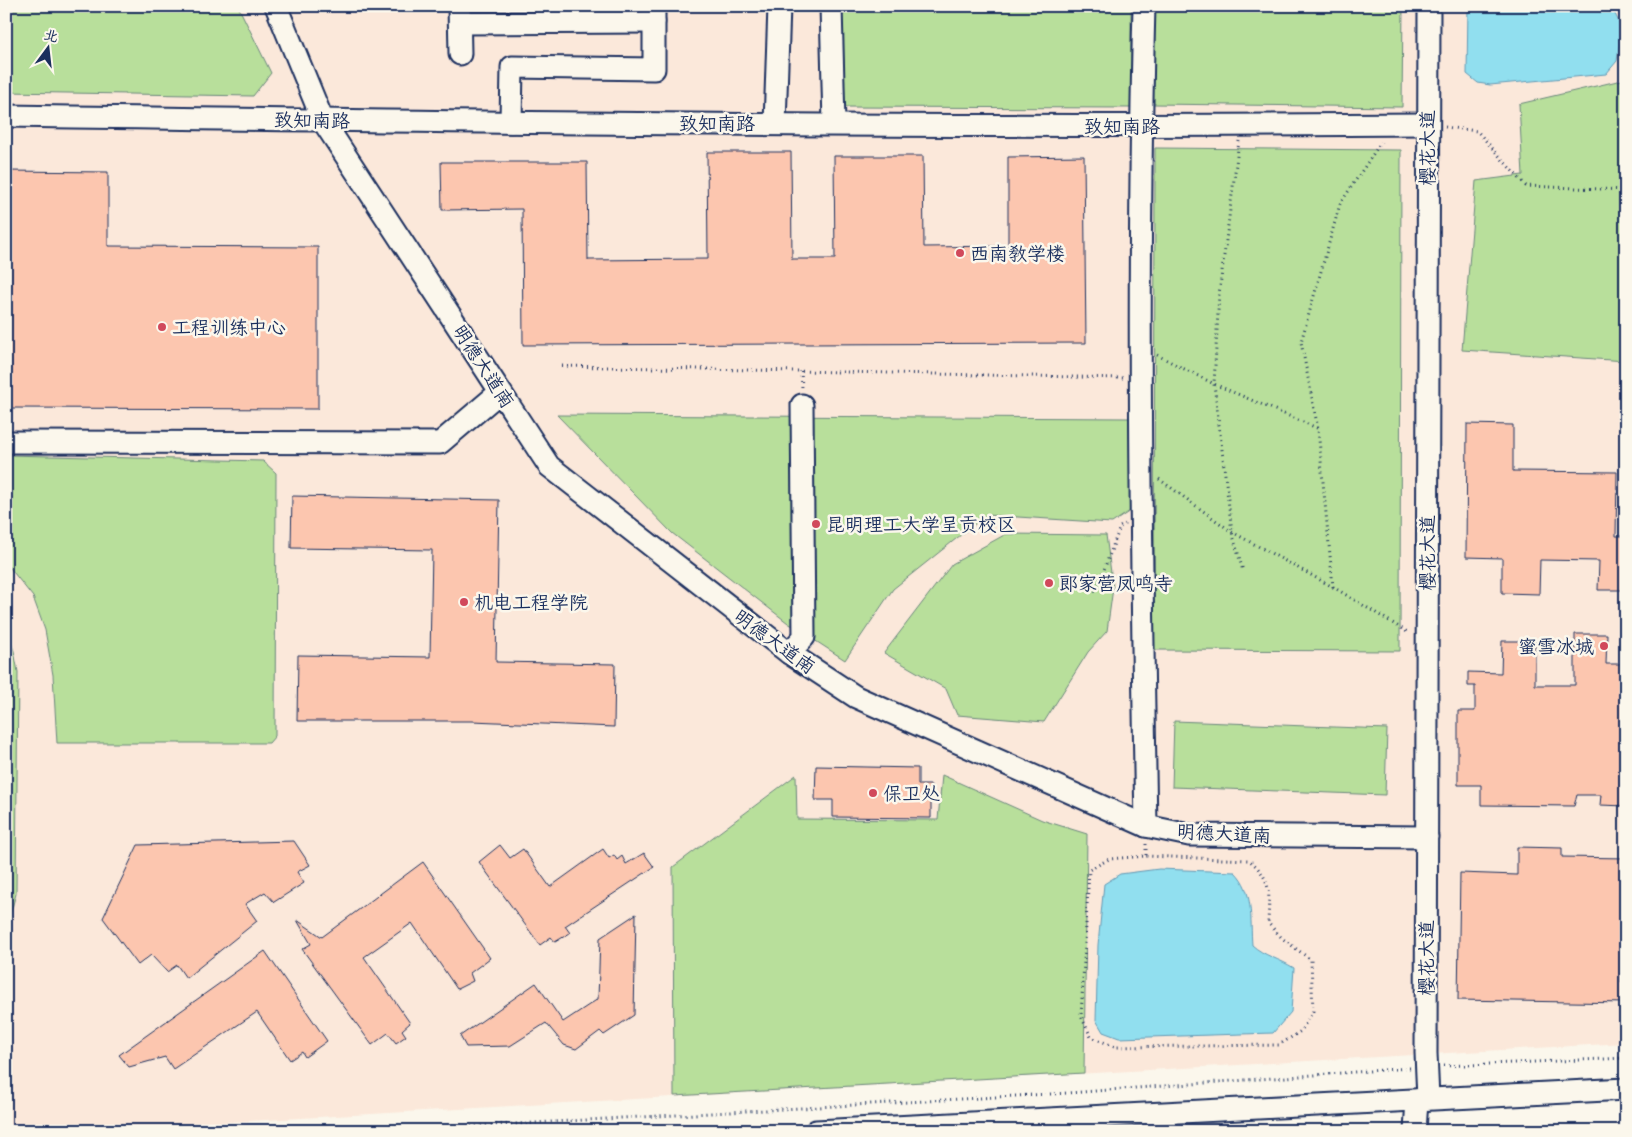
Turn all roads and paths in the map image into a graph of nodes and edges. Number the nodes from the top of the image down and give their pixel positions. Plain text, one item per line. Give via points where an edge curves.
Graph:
1 (276, 6) edge
2 (779, 6) edge
3 (831, 6) edge
4 (1144, 6) edge
5 (1429, 6) edge
6 (654, 14) edge
7 (459, 15) edge
8 (460, 54) dead end
9 (6, 116) edge
10 (323, 121) junction
11 (512, 122) junction
12 (775, 124) junction
13 (834, 124) junction
14 (1393, 124) junction
15 (1427, 124) junction
16 (1241, 126) junction
17 (1141, 127) junction
18 (1626, 190) edge
19 (1141, 347) junction
20 (562, 366) dead end
21 (1141, 378) junction
22 (1214, 384) junction
23 (500, 392) junction
24 (802, 404) dead end
25 (1318, 428) junction
26 (6, 442) edge
27 (1141, 465) junction
28 (1141, 515) junction
29 (1232, 532) junction
30 (1243, 570) dead end
31 (1333, 587) junction
32 (1085, 588) dead end
33 (1427, 645) junction
34 (789, 653) junction
35 (1146, 826) junction
36 (1427, 837) junction
37 (1146, 856) junction
38 (1626, 1058) edge
39 (1428, 1067) junction
40 (1626, 1089) edge
41 (1422, 1100) junction
42 (391, 1131) edge
43 (816, 1131) edge
44 (1415, 1131) edge

1 - 10 street, 明德大道南
2 - 12 street
3 - 13 street
4 - 17 street
5 - 15 street, 樱花大道
6 - 7 street
6 - 11 street via 654,69 512,67
7 - 8 street
9 - 10 street, 致知南路
10 - 11 street, 致知南路
10 - 23 street, 明德大道南
11 - 12 street, 致知南路
12 - 13 street, 致知南路
13 - 17 street, 致知南路
14 - 15 street, 致知南路
14 - 16 street, 致知南路
14 - 25 path via 1340,204 1301,342
15 - 18 path via 1477,131 1526,186
15 - 33 street, 樱花大道
16 - 17 street, 致知南路
16 - 22 path via 1219,294
17 - 19 street
19 - 21 street
19 - 22 path
20 - 21 path
21 - 27 street
22 - 25 path
22 - 29 path
23 - 26 street via 440,443
23 - 34 street, 明德大道南 via 549,466
24 - 34 street via 804,637
25 - 31 path
27 - 28 street
27 - 29 path
28 - 32 path via 1120,527 1096,591
28 - 35 street
29 - 30 path
29 - 31 path
31 - 33 path
33 - 36 street, 樱花大道
34 - 35 street, 明德大道南 via 856,698
35 - 36 street, 明德大道南 via 1189,836
35 - 37 path
36 - 39 street, 樱花大道
37 - 37 path via 1109,859 1089,870 1081,1016 1091,1037 1116,1047 1279,1045 1301,1031 1312,1011 1311,960 1282,938 1268,922 1269,885 1260,869 1249,860
38 - 39 path
39 - 41 street, 樱花大道
39 - 42 path via 1068,1093
40 - 41 street
41 - 43 street
41 - 44 street, 樱花大道

